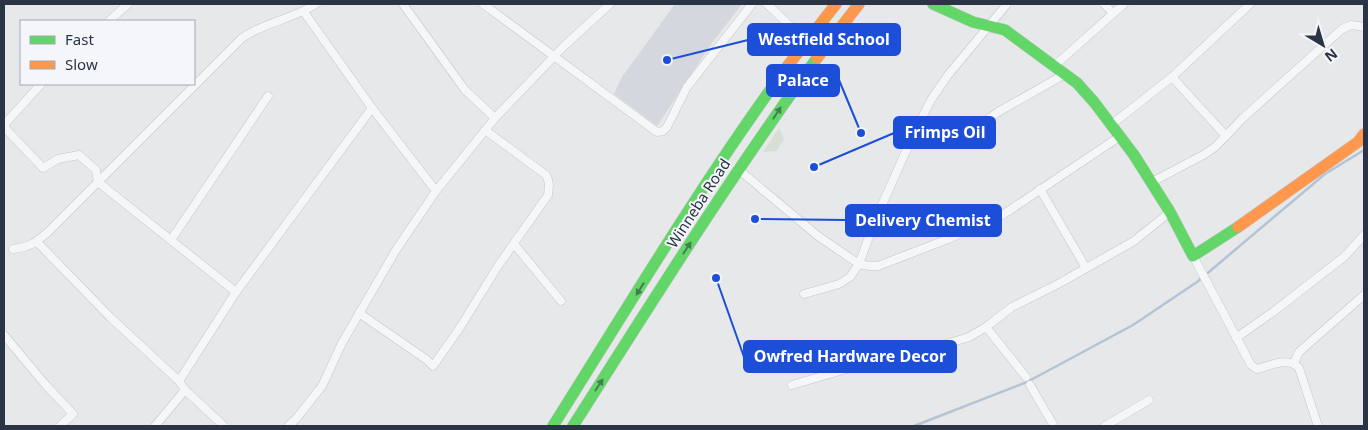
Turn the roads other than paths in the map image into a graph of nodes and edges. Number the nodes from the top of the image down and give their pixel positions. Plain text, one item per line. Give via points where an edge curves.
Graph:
1 (128, 4) edge
2 (316, 4) edge
3 (403, 4) edge
4 (483, 4) edge
5 (610, 4) edge
6 (752, 4) edge
7 (766, 4) edge
8 (836, 4) edge
9 (859, 4) edge
10 (933, 4) edge
11 (1007, 4) edge
12 (1104, 4) edge
13 (1124, 4) edge
14 (1250, 4) edge
15 (304, 12) junction
16 (1113, 13) junction
17 (110, 20) edge
18 (990, 25) junction
19 (1364, 27) edge
20 (806, 41) junction
21 (555, 56) junction
22 (1053, 66) junction
23 (1065, 74) junction
24 (1172, 77) junction
25 (41, 85) edge
26 (268, 96) dead end
27 (372, 108) junction
28 (494, 118) junction
29 (980, 125) dead end
30 (1111, 125) junction
31 (4, 126) edge
32 (485, 130) junction
33 (1364, 134) edge
34 (1226, 136) junction
35 (1119, 137) junction
36 (738, 169) junction
37 (98, 182) junction
38 (1152, 182) junction
39 (1040, 189) junction
40 (436, 191) junction
41 (1170, 212) junction
42 (1364, 235) edge
43 (171, 240) junction
44 (37, 242) junction
45 (514, 244) junction
46 (13, 248) dead end
47 (1193, 256) junction
48 (859, 264) junction
49 (1086, 268) junction
50 (236, 292) junction
51 (804, 294) dead end
52 (1364, 295) edge
53 (561, 301) dead end
54 (359, 313) junction
55 (986, 327) junction
56 (4, 335) edge
57 (1236, 338) junction
58 (1294, 362) junction
59 (1026, 377) dead end
60 (179, 381) junction
61 (792, 384) dead end
62 (1030, 385) dead end
63 (185, 390) junction
64 (1149, 400) dead end
65 (296, 419) junction
66 (60, 426) edge
67 (155, 426) edge
68 (224, 426) edge
69 (288, 426) edge
70 (302, 426) edge
71 (553, 426) edge
72 (573, 426) edge
73 (1054, 426) edge
74 (1105, 426) edge
75 (1318, 426) edge

1 - 17 street
2 - 15 street
3 - 28 street via 465,90
4 - 21 street
5 - 21 street
6 - 21 street via 687,87 663,131 657,132
7 - 20 street
8 - 20 main road, Winneba Road
36 -> 9 main road, Winneba Road via 817,56
10 - 18 main road via 973,22
11 - 18 street
12 - 16 street
13 - 16 street
14 - 24 street
15 - 27 street
15 - 37 street via 253,30 242,38
16 - 22 street
18 - 22 main road via 1024,42
18 - 48 street via 931,100 876,218
19 - 34 street via 1351,25 1342,29
20 -> 71 main road, Winneba Road via 724,158
21 - 28 street
22 - 23 main road
23 - 29 street
23 - 30 main road via 1077,83
24 - 30 street
24 - 34 street
25 - 31 street
26 - 43 street
27 - 40 street
27 - 50 street
28 - 32 street
30 - 35 main road
31 - 37 street via 43,168 58,159 79,155 96,170
32 - 40 street
32 - 45 street via 546,175 549,181 548,195
33 - 47 main road via 1358,142
34 - 38 street via 1205,154
35 - 38 main road
35 - 39 street
36 - 48 street via 818,236
72 -> 36 main road, Winneba Road
37 - 43 street
37 - 44 street
38 - 41 main road
39 - 48 street via 1004,214 948,240 878,266
39 - 49 street
40 - 54 street
41 - 47 main road
41 - 49 street via 1134,241
42 - 57 street via 1345,256
43 - 50 street
44 - 46 street
44 - 60 street via 110,317
45 - 53 street
45 - 54 street via 433,366
47 - 57 street
48 - 51 street via 850,277 839,284
49 - 55 street via 1012,307
50 - 60 street
52 - 58 street via 1299,352
54 - 65 street via 322,386
55 - 59 street
55 - 61 street via 969,337 936,347
56 - 66 street via 73,414
57 - 58 street via 1251,365 1257,369
58 - 75 street via 1299,368
60 - 63 street
62 - 73 street
63 - 67 street
63 - 68 street
64 - 74 street
65 - 69 street
65 - 70 street

